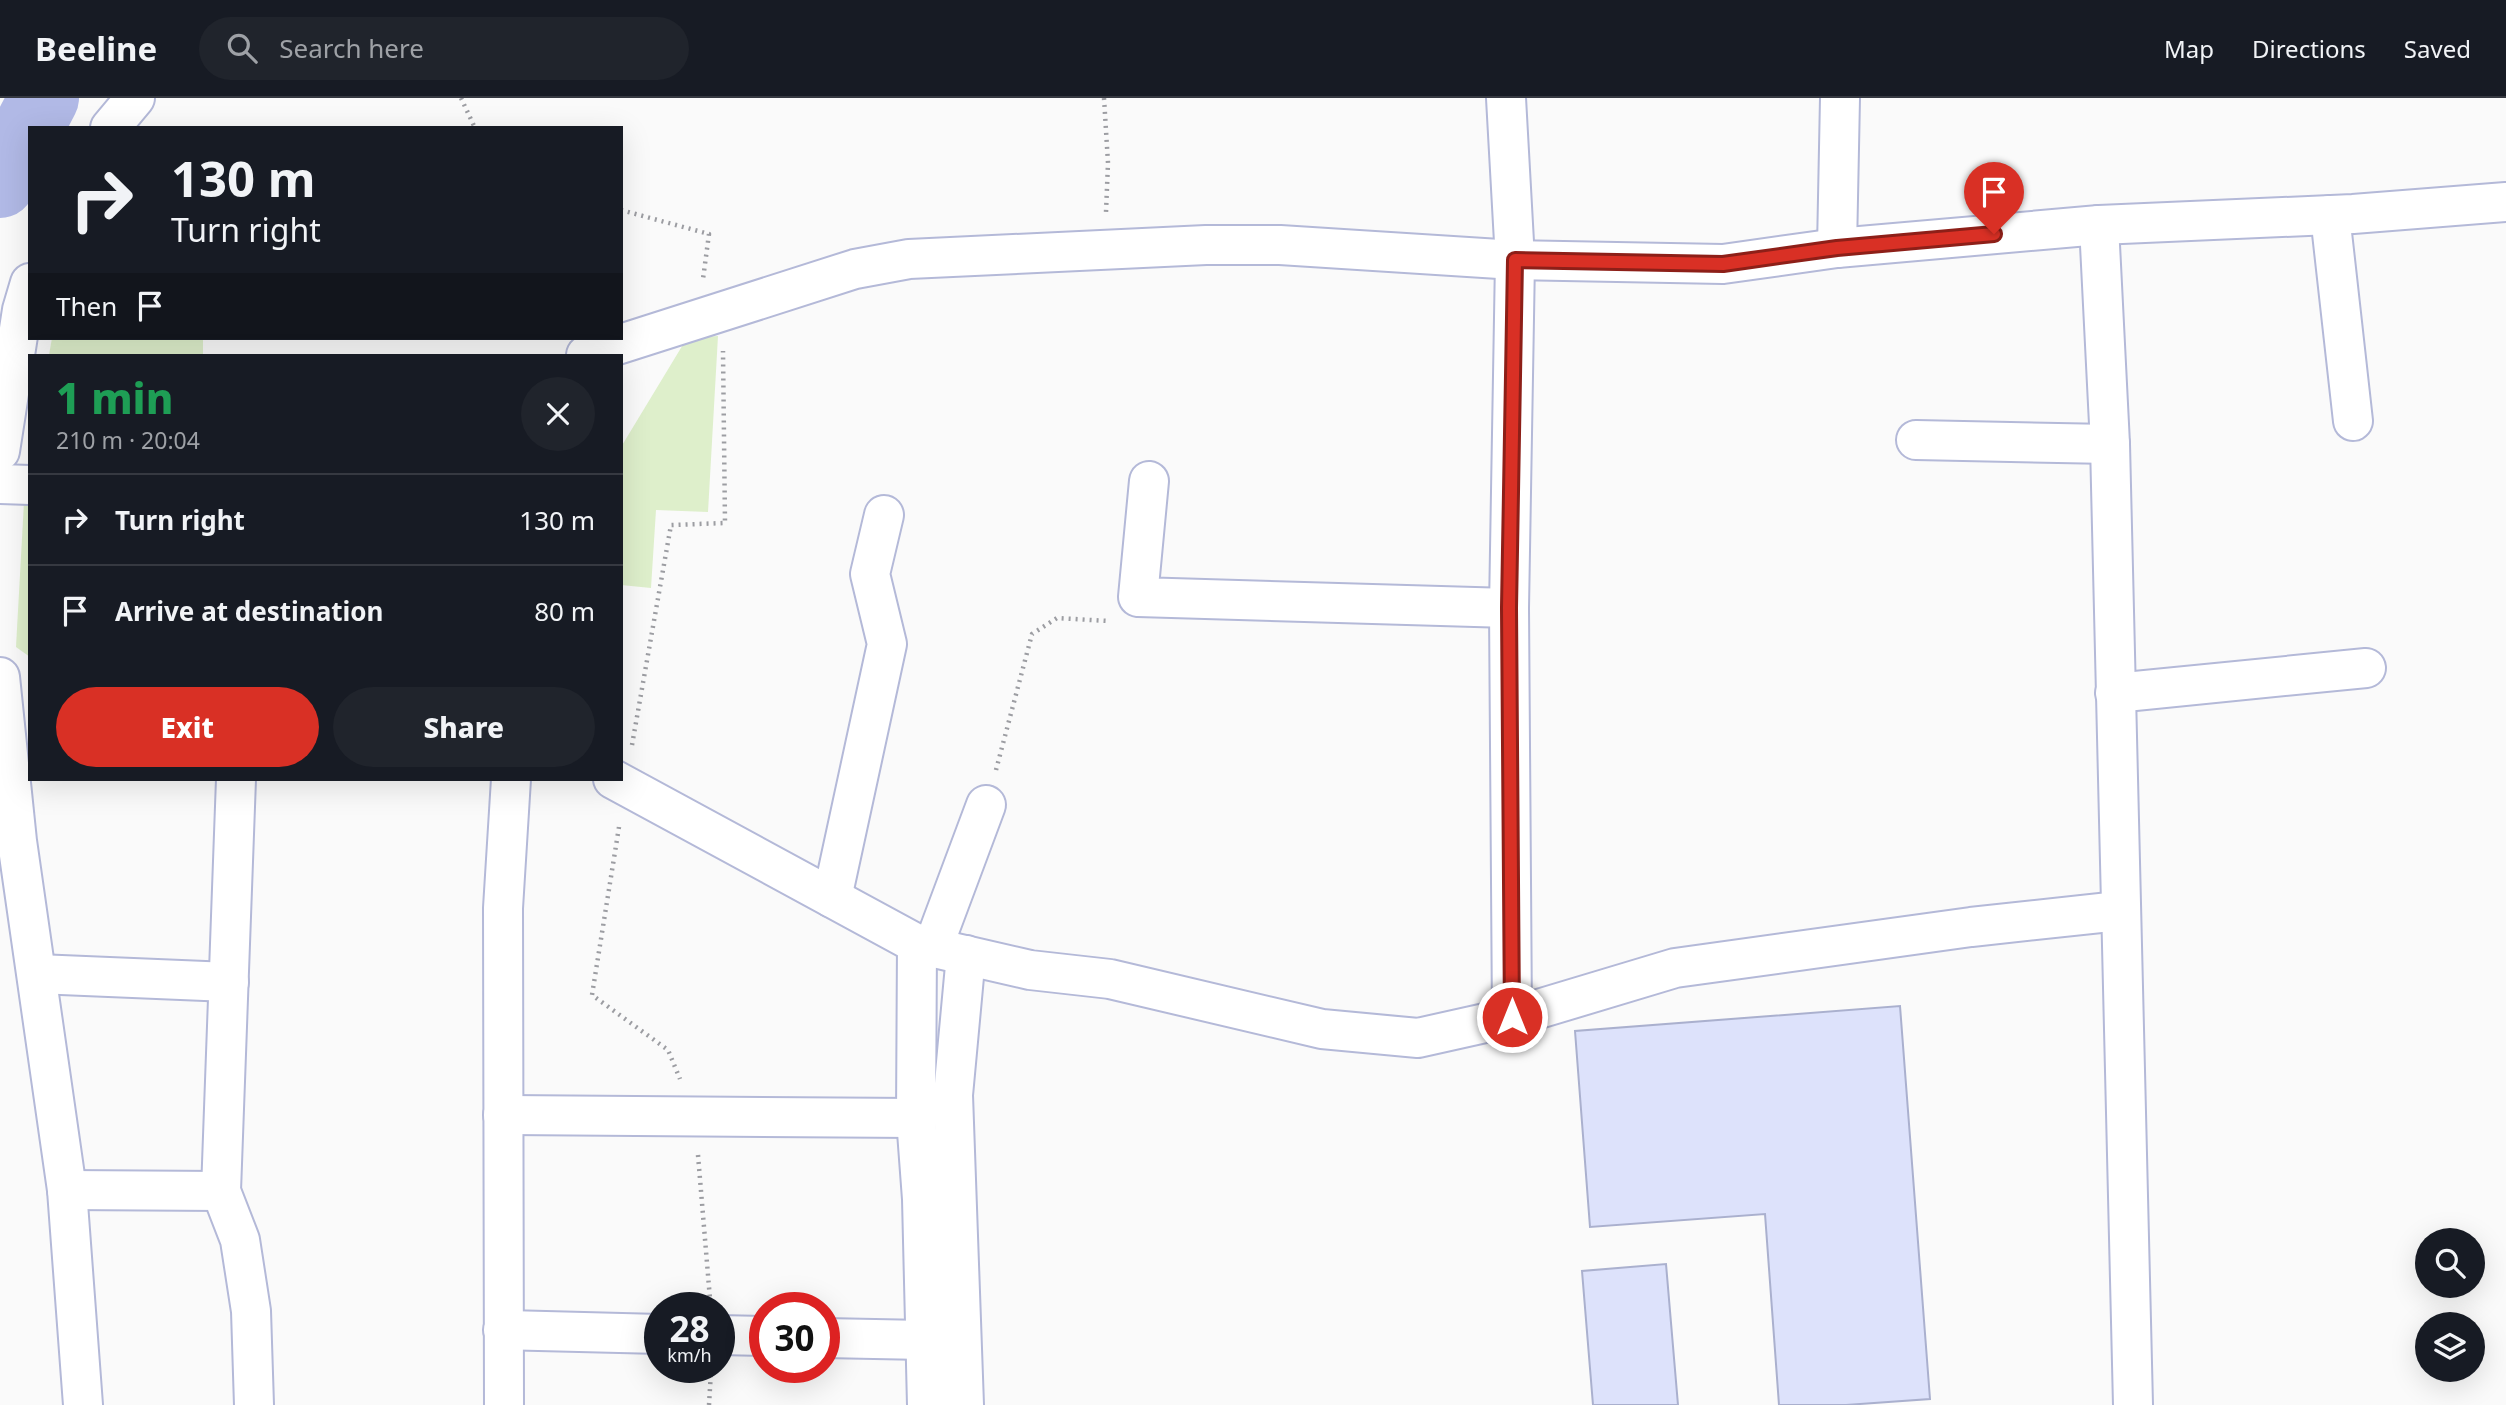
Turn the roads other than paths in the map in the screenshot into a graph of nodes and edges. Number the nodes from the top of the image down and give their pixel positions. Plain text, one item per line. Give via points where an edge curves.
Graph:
1 (135, 98) edge
2 (1506, 98) edge
3 (1840, 98) edge
4 (112, 126) edge
5 (2506, 202) edge
6 (2330, 215) junction
7 (2099, 225) junction
8 (1837, 248) junction
9 (1515, 260) junction
10 (28, 290) edge
11 (589, 354) edge
12 (2353, 421) dead end
13 (1916, 440) dead end
14 (2110, 444) junction
15 (0, 451) edge
16 (1149, 481) dead end
17 (0, 484) edge
18 (28, 485) edge
19 (884, 515) dead end
20 (1509, 608) junction
21 (2366, 668) dead end
22 (2115, 693) junction
23 (8, 704) edge
24 (236, 781) edge
25 (511, 781) edge
26 (619, 782) edge
27 (986, 805) road end
28 (832, 898) junction
29 (2119, 911) junction
30 (938, 949) junction
31 (37, 974) junction
32 (229, 982) junction
33 (1512, 1017) junction
34 (503, 1115) junction
35 (916, 1118) junction
36 (67, 1191) junction
37 (221, 1191) junction
38 (503, 1330) junction
39 (644, 1334) edge
40 (840, 1338) edge
41 (925, 1340) junction
42 (83, 1405) edge
43 (254, 1405) edge
44 (503, 1405) edge
45 (926, 1405) edge
46 (964, 1405) edge
47 (2133, 1405) edge

1 - 4 street
2 - 9 street
3 - 8 street
5 - 6 street
6 - 7 street
6 - 12 street
7 - 8 street
7 - 14 street
8 - 9 street via 1723,264
9 - 11 street via 1279,245 909,259 855,269
9 - 20 street
10 - 15 street
13 - 14 street
14 - 22 street
16 - 20 street via 1138,597
17 - 18 street
19 - 28 street via 870,574 887,644
20 - 33 street
21 - 22 street
22 - 29 street
23 - 31 street via 17,841
24 - 32 street
25 - 34 street via 503,908
26 - 28 street
27 - 30 street
28 - 30 street
29 - 33 street via 1675,968
29 - 47 street
30 - 33 street via 1030,970 1110,979 1322,1029 1418,1038
30 - 35 street
30 - 46 street via 953,1095
31 - 32 street
31 - 36 street
32 - 37 street
34 - 35 street
34 - 38 street
35 - 41 street
36 - 37 street
36 - 42 street
37 - 43 street via 240,1240 251,1311
38 - 39 street
38 - 44 street
40 - 41 street
41 - 45 street

